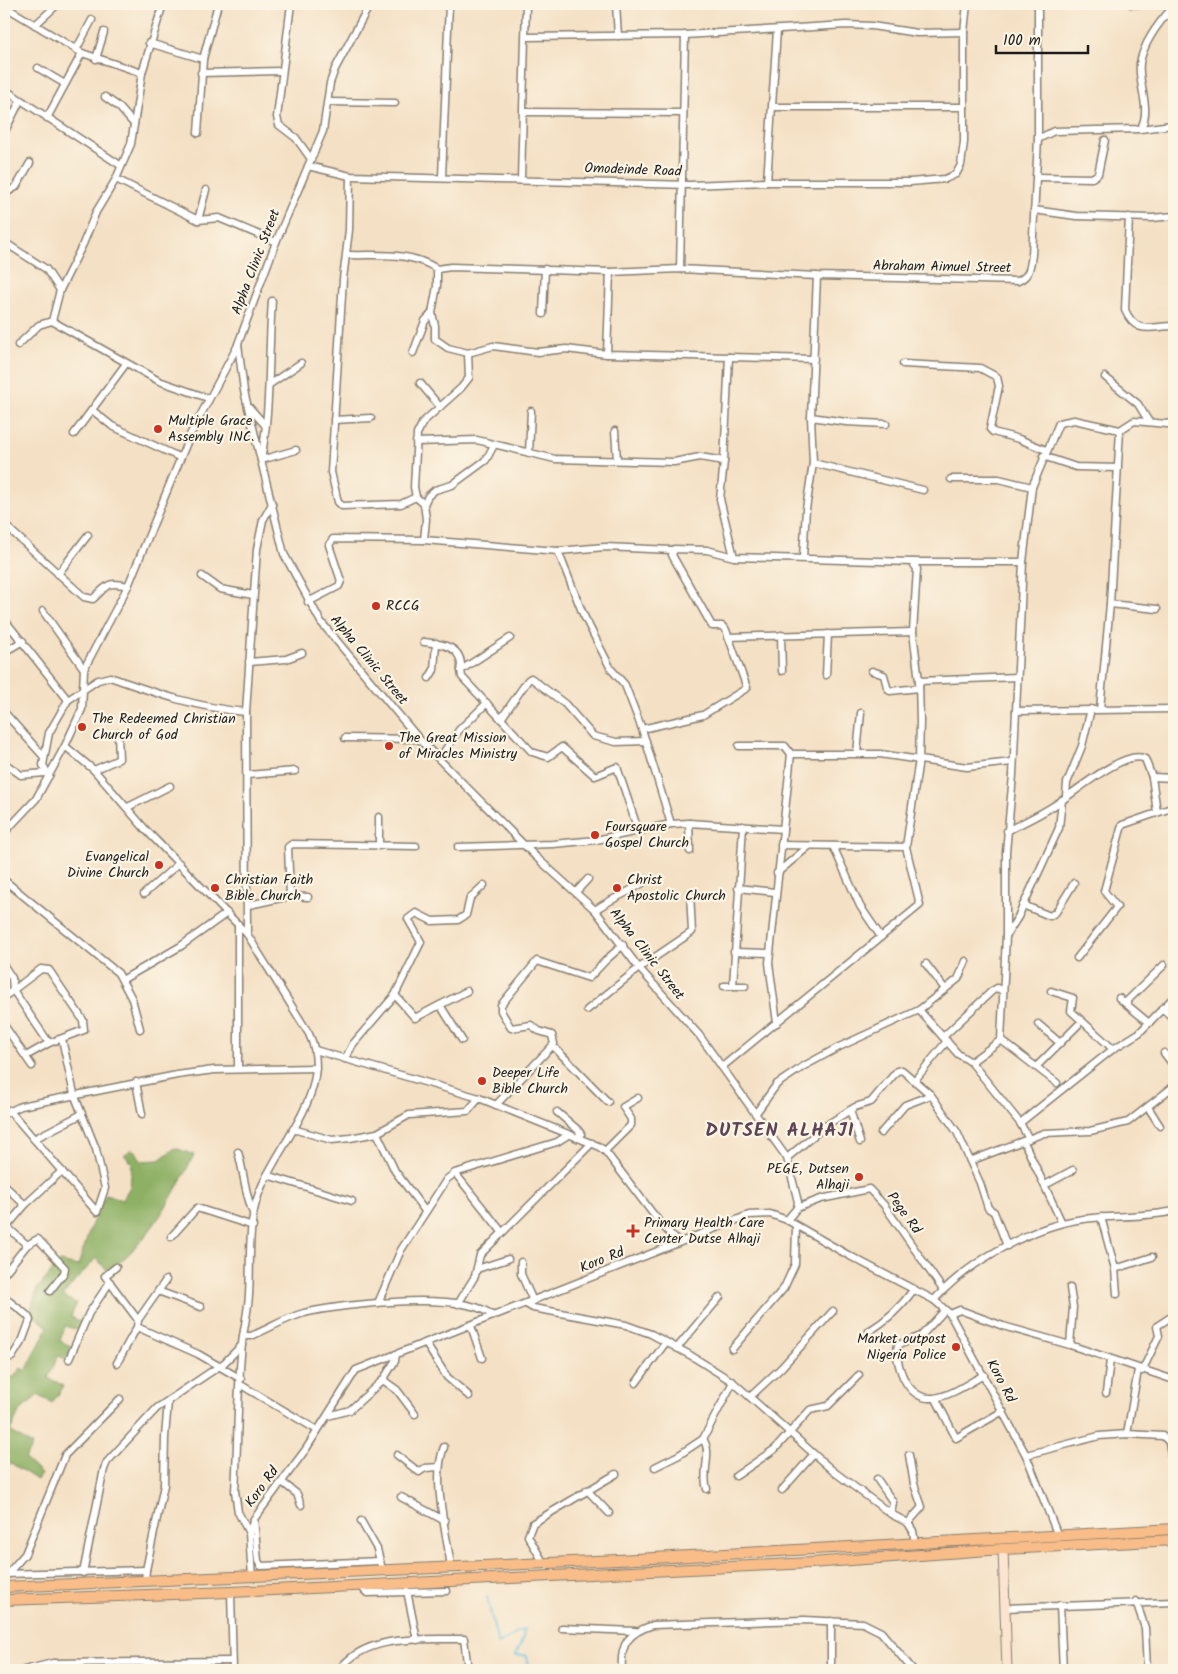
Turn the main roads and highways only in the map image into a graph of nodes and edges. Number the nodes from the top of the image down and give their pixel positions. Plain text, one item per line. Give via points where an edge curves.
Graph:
1 (1174, 1529) edge
2 (1174, 1540) edge
3 (4, 1586) edge
4 (4, 1600) edge

1 - 3 main road via 618,1560 450,1568 381,1566 277,1571 252,1577
2 - 4 main road via 810,1564

